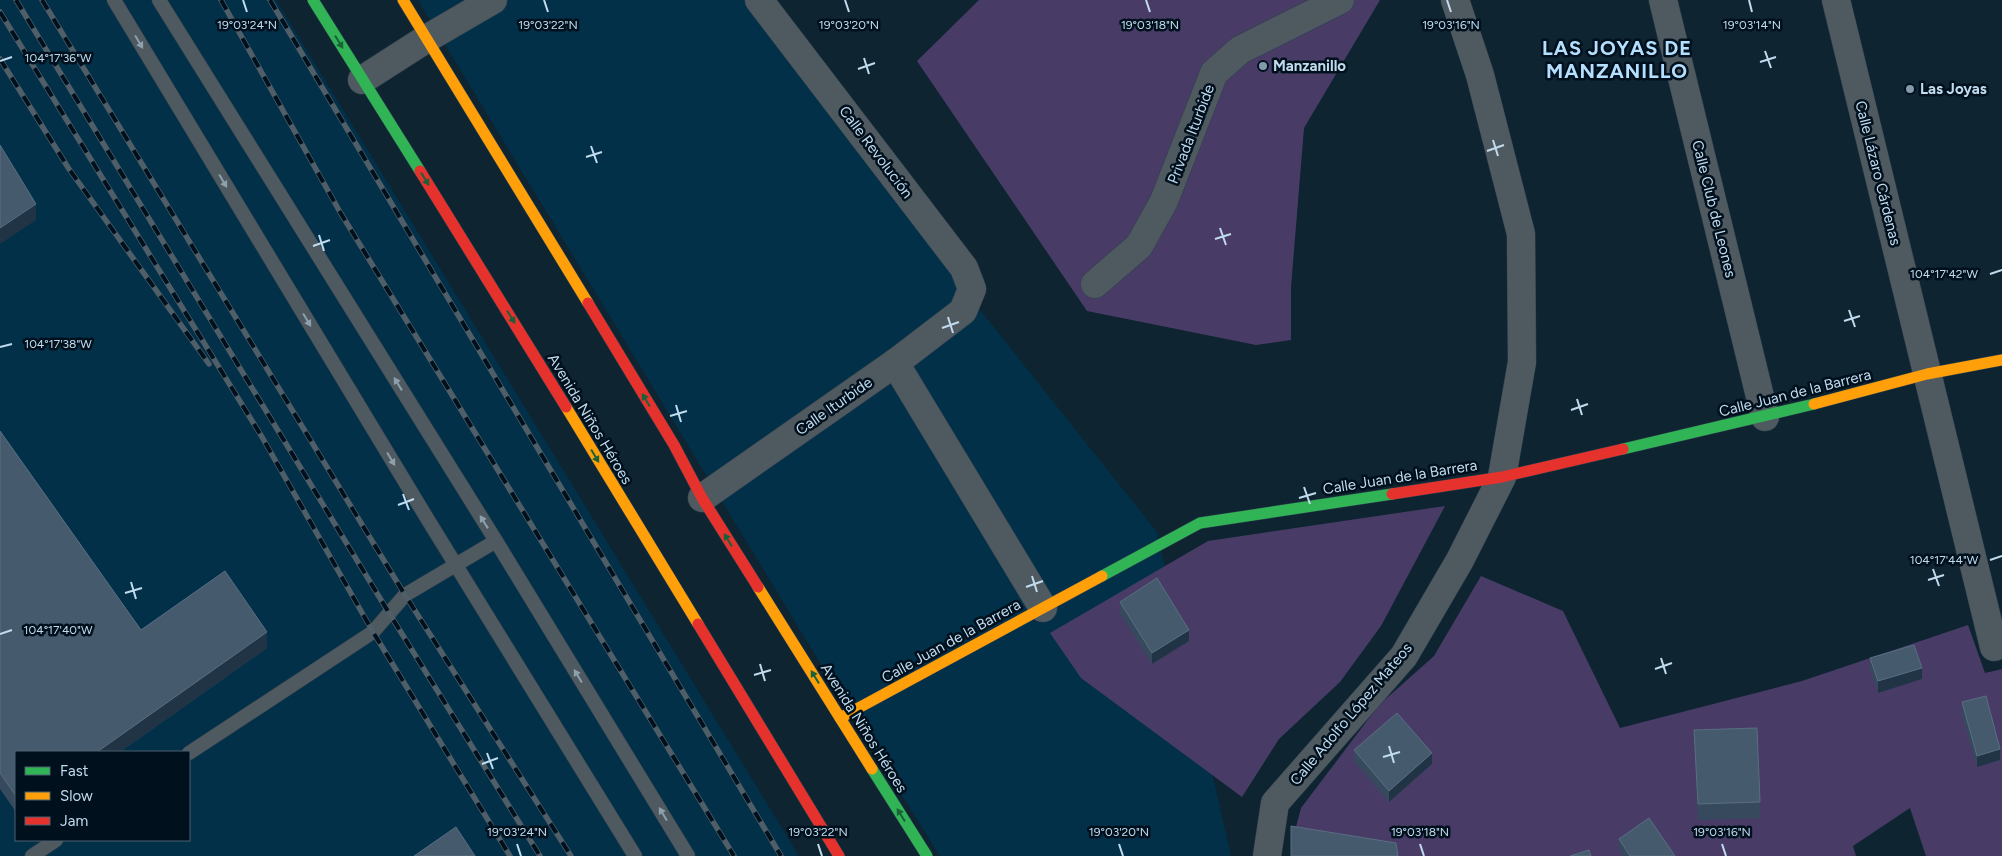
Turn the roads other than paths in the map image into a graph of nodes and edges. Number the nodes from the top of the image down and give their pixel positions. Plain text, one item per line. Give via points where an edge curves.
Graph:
1 (114, 0) edge
2 (159, 0) edge
3 (313, 0) edge
4 (403, 0) edge
5 (493, 0) edge
6 (760, 0) edge
7 (1340, 0) edge
8 (1455, 0) edge
9 (1663, 0) edge
10 (1836, 0) edge
11 (426, 39) junction
12 (362, 80) junction
13 (1095, 284) dead end
14 (963, 311) joint
15 (2002, 360) edge
16 (896, 363) junction
17 (1927, 374) junction
18 (1765, 417) junction
19 (1502, 477) junction
20 (702, 498) junction
21 (496, 540) junction
22 (455, 564) junction
23 (1043, 608) junction
24 (1994, 647) dead end
25 (840, 718) junction
26 (190, 752) edge
27 (54, 841) edge
28 (32, 856) edge
29 (635, 856) edge
30 (688, 856) edge
31 (839, 856) edge
32 (928, 856) edge
33 (1267, 856) edge

1 -> 22 lane
21 -> 2 lane
3 -> 12 main road, Avenida Niños Héroes
4 - 11 main road, Avenida Niños Héroes
5 - 11 street
6 - 14 street, Calle Revolución via 964,268 972,289
7 - 13 street, Privada Iturbide via 1240,50 1214,73 1164,201 1139,246
8 - 19 street, Calle Adolfo López Mateos via 1480,75 1521,234 1522,362
9 - 18 street, Calle Club de Leones
10 - 17 street, Calle Lázaro Cárdenas
11 - 12 street
20 -> 11 main road, Avenida Niños Héroes via 674,445
12 -> 31 main road, Avenida Niños Héroes via 525,340
14 - 16 street, Calle Iturbide
15 - 17 main road, Calle Juan de la Barrera
16 - 20 street, Calle Iturbide
16 - 23 street
17 - 18 main road, Calle Juan de la Barrera
17 - 24 street, Calle Lázaro Cárdenas
18 - 19 main road, Calle Juan de la Barrera
19 - 23 main road, Calle Juan de la Barrera via 1200,523
19 - 33 street, Calle Adolfo López Mateos via 1460,560 1404,656 1276,803
25 -> 20 main road, Avenida Niños Héroes
21 - 22 lane
30 -> 21 lane
22 - 26 lane via 405,595 373,632
22 - 29 lane
23 - 25 main road, Calle Juan de la Barrera
32 -> 25 main road, Avenida Niños Héroes
27 - 28 lane

